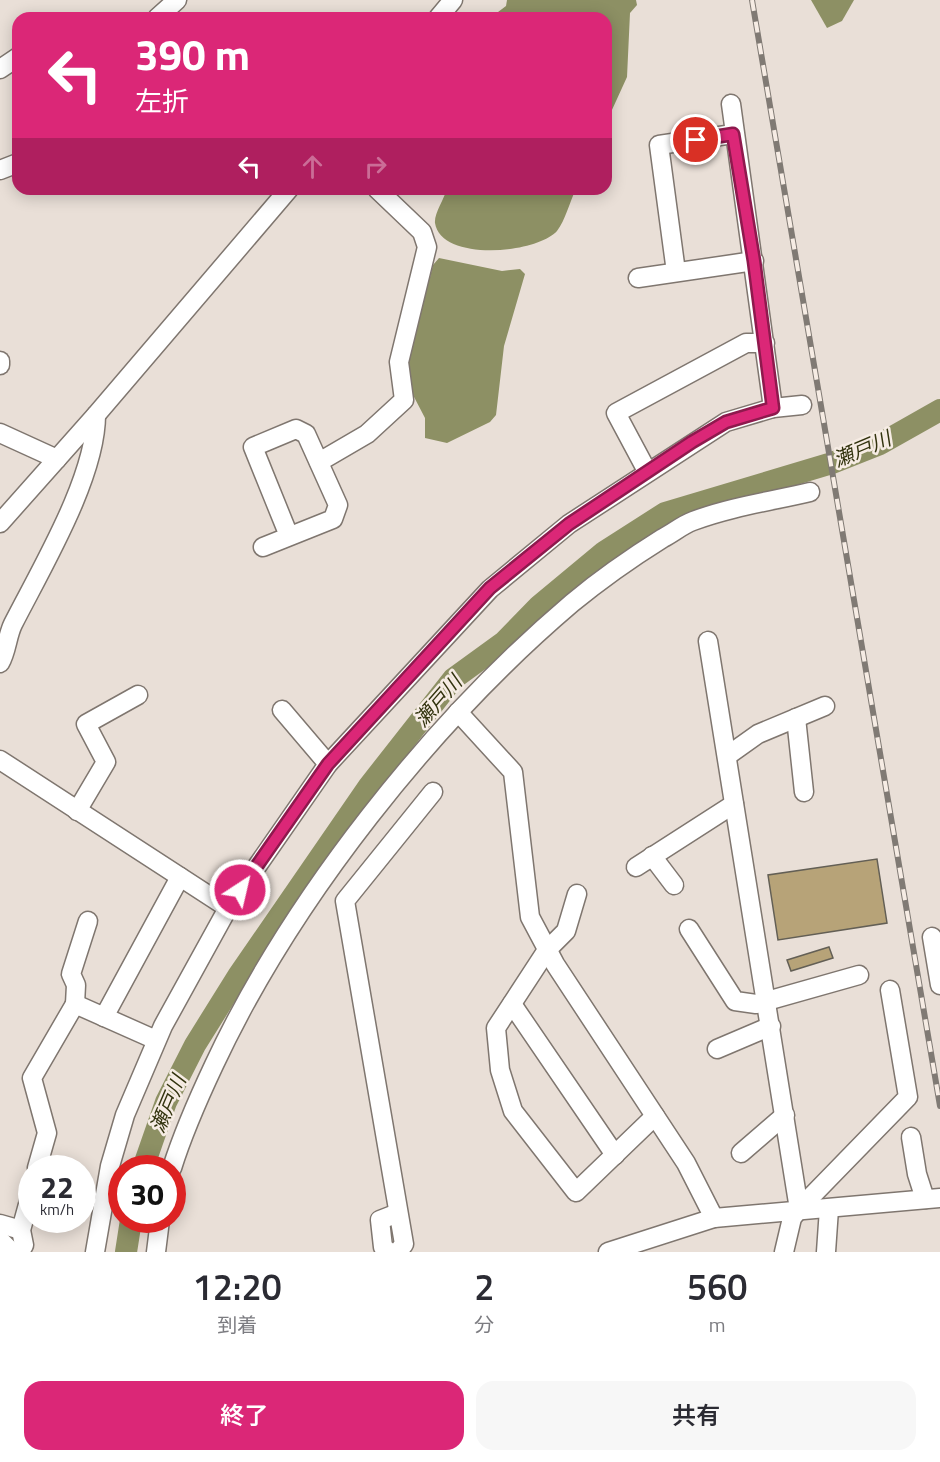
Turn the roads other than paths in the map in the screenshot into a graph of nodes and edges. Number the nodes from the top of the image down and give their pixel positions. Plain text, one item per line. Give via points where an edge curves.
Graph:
1 (177, 0) edge
2 (453, 0) edge
3 (164, 12) edge
4 (443, 12) edge
5 (731, 104) dead end
6 (733, 134) junction
7 (284, 195) edge
8 (385, 195) edge
9 (754, 261) junction
10 (676, 272) junction
11 (638, 278) dead end
12 (765, 343) junction
13 (802, 405) dead end
14 (773, 408) junction
15 (96, 415) junction
16 (0, 433) edge
17 (57, 459) junction
18 (319, 462) junction
19 (647, 471) junction
20 (810, 492) dead end
21 (0, 523) edge
22 (289, 536) junction
23 (263, 547) dead end
24 (708, 641) dead end
25 (0, 663) edge
26 (138, 695) dead end
27 (825, 706) dead end
28 (282, 710) dead end
29 (458, 712) junction
30 (796, 718) junction
31 (727, 756) junction
32 (0, 760) edge
33 (328, 764) junction
34 (433, 792) dead end
35 (804, 792) dead end
36 (734, 804) junction
37 (77, 811) junction
38 (652, 856) junction
39 (636, 867) dead end
40 (180, 877) junction
41 (674, 885) dead end
42 (577, 894) dead end
43 (228, 908) junction
44 (88, 921) dead end
45 (688, 929) dead end
46 (932, 937) dead end
47 (547, 950) junction
48 (859, 975) dead end
49 (940, 985) edge
50 (890, 990) dead end
51 (767, 999) junction
52 (75, 1004) junction
53 (512, 1004) junction
54 (104, 1017) junction
55 (771, 1026) junction
56 (156, 1040) junction
57 (717, 1049) dead end
58 (785, 1115) junction
59 (655, 1116) junction
60 (911, 1137) dead end
61 (741, 1153) dead end
62 (41, 1155) edge
63 (176, 1155) edge
64 (615, 1155) junction
65 (932, 1199) edge
66 (799, 1209) junction
67 (829, 1209) junction
68 (398, 1213) junction
69 (714, 1218) junction
70 (0, 1224) edge
71 (18, 1229) edge
72 (22, 1233) edge
73 (158, 1233) edge
74 (0, 1240) edge
75 (12, 1252) edge
76 (20, 1252) edge
77 (94, 1252) edge
78 (156, 1252) edge
79 (389, 1252) edge
80 (398, 1252) edge
81 (608, 1252) edge
82 (784, 1252) edge
83 (826, 1252) edge

1 - 3 street
2 - 4 street
5 - 6 street
6 - 9 street
6 - 10 street via 659,145
7 - 15 street
8 - 18 street via 422,232 427,247 399,362 404,400 367,434
9 - 10 street
9 - 12 street
10 - 11 street
12 - 14 street
12 - 19 street via 746,343 616,412
13 - 14 street
14 - 19 street via 726,422
15 - 17 street
15 - 25 street via 96,436 75,498 12,627
16 - 17 street
17 - 21 street
18 - 22 street via 338,505 333,519
18 - 22 street via 306,434 296,429 253,447
19 - 33 street via 569,524 490,588
20 - 29 street via 692,522 636,555 542,628
22 - 23 street
24 - 31 street
26 - 37 street via 86,724 106,762
27 - 30 street
28 - 33 street
29 - 47 street via 513,772 530,917
29 - 63 street via 335,863 266,967 214,1065
30 - 31 street via 758,734
30 - 35 street
31 - 36 street
32 - 37 street
33 - 43 street
34 - 68 street via 345,902
36 - 38 street
36 - 51 street
37 - 40 street
38 - 39 street
38 - 41 street
40 - 43 street
40 - 54 street
42 - 47 street via 566,932
43 - 56 street
44 - 52 street via 71,974 76,985
45 - 51 street via 735,1001 756,1004
46 - 49 street
47 - 53 street
47 - 59 street
48 - 51 street
50 - 66 street via 908,1097
51 - 55 street
52 - 54 street
52 - 62 street via 32,1078 47,1132
53 - 64 street
53 - 64 street via 496,1028 500,1070 513,1111 576,1192
54 - 56 street
55 - 57 street
55 - 58 street
56 - 77 street via 110,1166
58 - 61 street
58 - 66 street
59 - 64 street
59 - 69 street via 686,1163
60 - 65 street via 917,1174
65 - 67 street
66 - 67 street
66 - 69 street
66 - 82 street via 792,1218
67 - 83 street
68 - 79 street via 380,1220 383,1247
68 - 80 street via 404,1244
69 - 81 street
70 - 71 street
72 - 76 street via 24,1245
73 - 78 street
74 - 75 street

